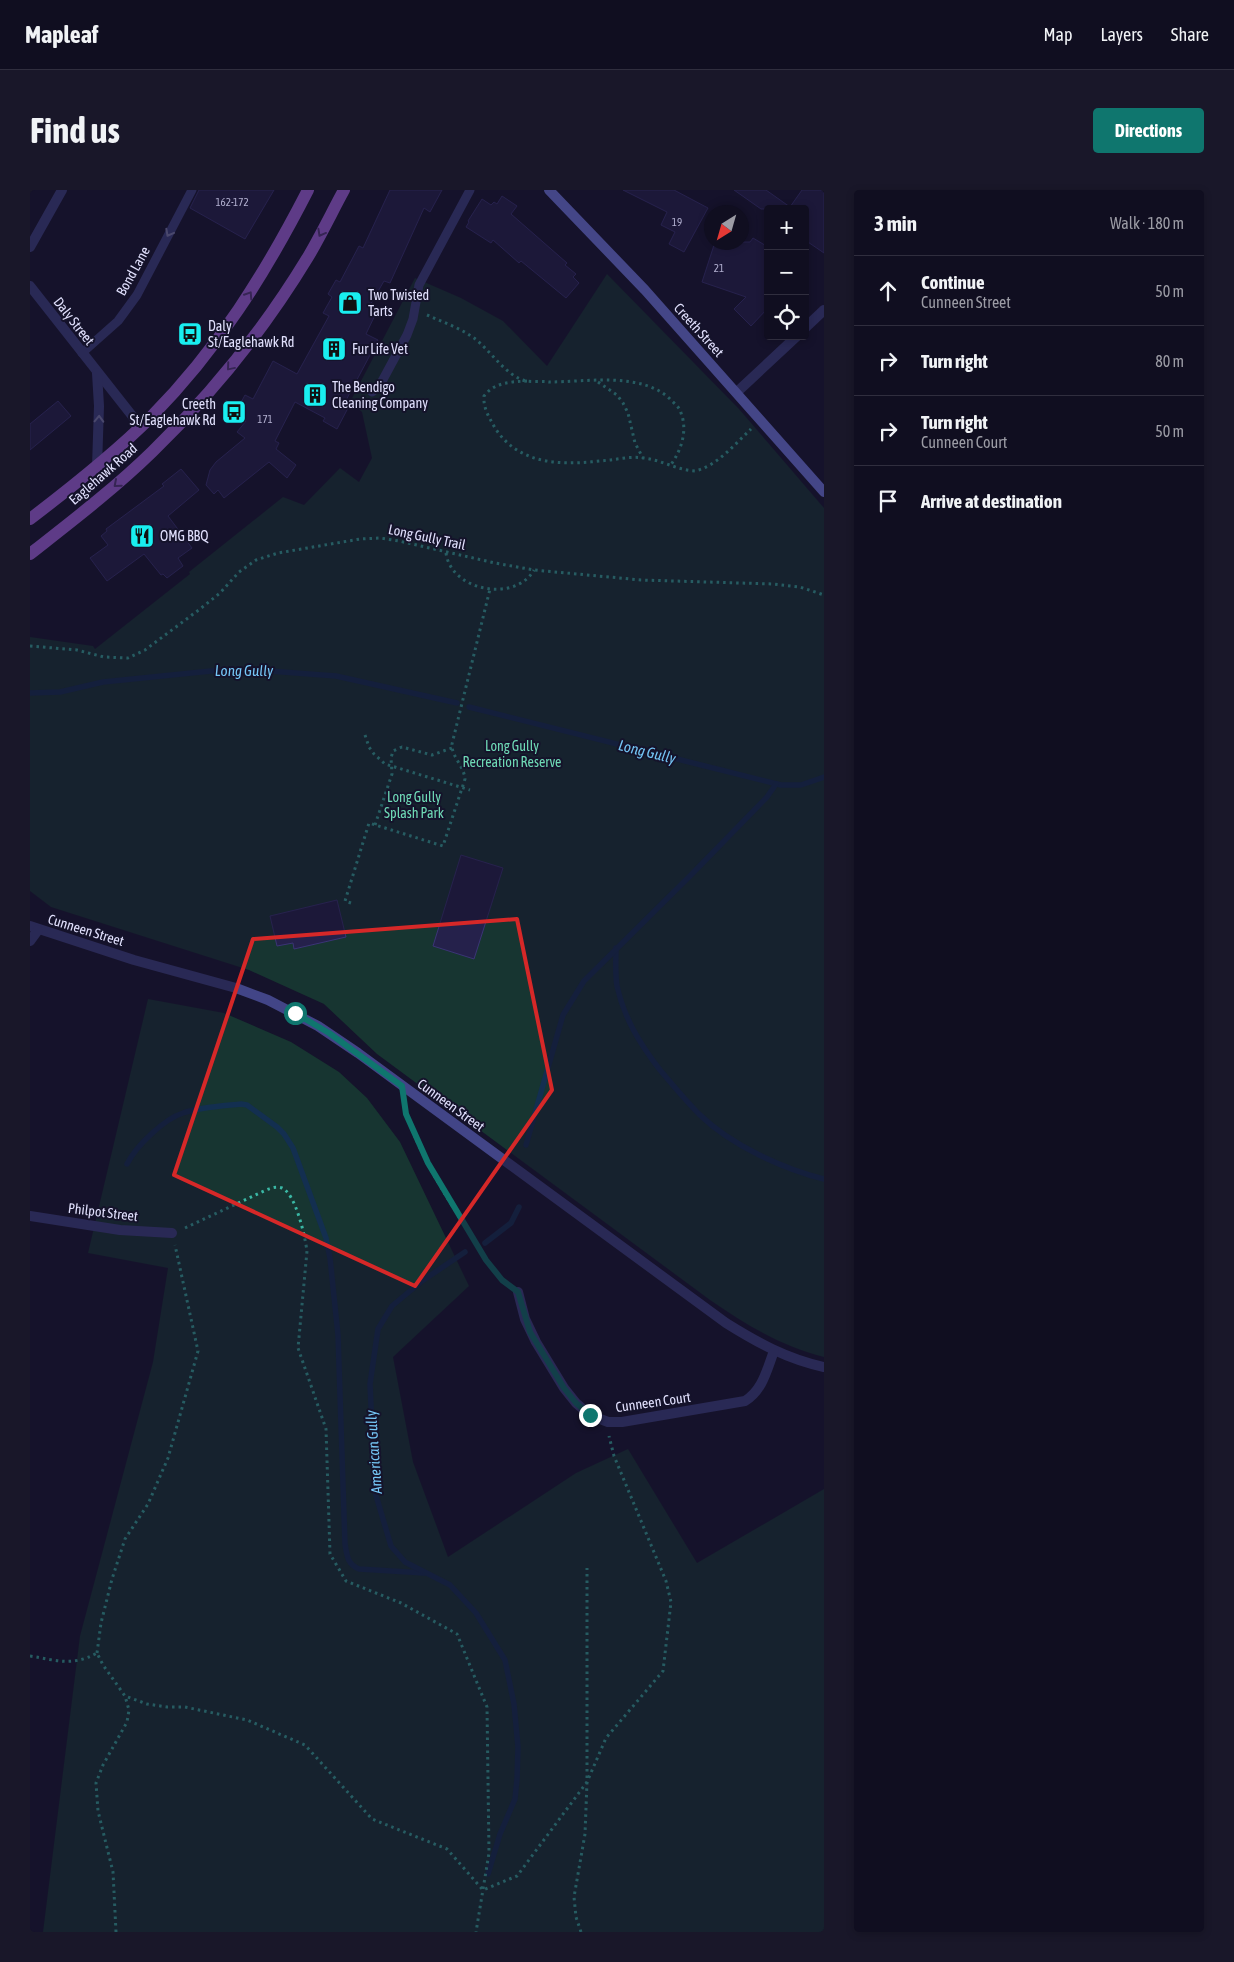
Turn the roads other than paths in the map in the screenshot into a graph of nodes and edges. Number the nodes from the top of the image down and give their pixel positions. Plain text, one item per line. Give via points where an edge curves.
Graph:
1 (62, 190) edge
2 (192, 190) edge
3 (308, 190) edge
4 (344, 190) edge
5 (470, 190) edge
6 (550, 190) edge
7 (30, 247) edge
8 (30, 286) edge
9 (824, 310) edge
10 (809, 324) edge
11 (793, 340) edge
12 (82, 353) junction
13 (97, 372) junction
14 (372, 392) dead end
15 (737, 392) junction
16 (141, 427) junction
17 (97, 466) junction
18 (824, 492) edge
19 (30, 520) edge
20 (30, 554) edge
21 (34, 928) edge
22 (30, 942) edge
23 (30, 1216) edge
24 (172, 1234) road end
25 (518, 1292) road end
26 (774, 1351) junction
27 (824, 1367) edge

1 - 7 street
2 -> 12 lane, Bond Lane via 137,295 118,321
16 -> 3 main road, Eaglehawk Road via 199,363 234,317 279,245
4 -> 20 main road, Eaglehawk Road via 275,308 232,364 186,417 134,469
5 - 14 lane via 419,285 407,335 380,385
6 - 15 main road, Creeth Street
8 - 12 street, Daly Street
9 - 10 street
11 - 15 street
12 - 13 street, Daly Street
13 - 16 street, Daly Street
17 -> 13 street via 100,401
15 - 18 main road, Creeth Street
16 - 17 main road, Eaglehawk Road
17 - 19 main road, Eaglehawk Road
21 - 22 street
21 - 26 street, Cunneen Street via 236,988 268,1000 329,1033 681,1292
23 - 24 street, Philpot Street via 120,1230
25 - 26 street, Cunneen Court via 530,1332 564,1388 583,1410 608,1422 633,1421 745,1401 759,1388
26 - 27 street, Cunneen Street

